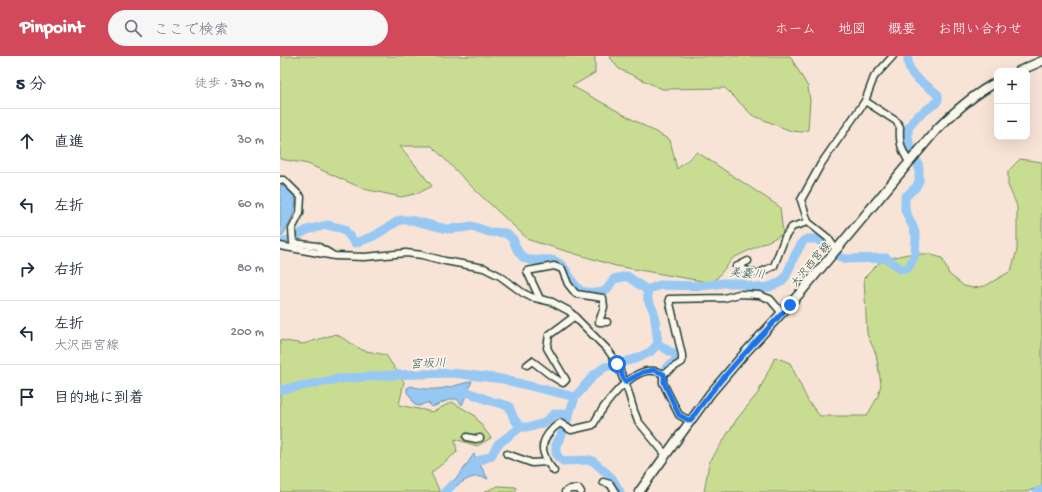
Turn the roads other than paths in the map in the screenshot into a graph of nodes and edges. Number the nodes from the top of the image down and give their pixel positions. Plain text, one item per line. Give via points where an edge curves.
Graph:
1 (894, 56) edge
2 (1042, 61) edge
3 (1027, 68) edge
4 (994, 84) edge
5 (865, 101) junction
6 (912, 159) junction
7 (280, 180) edge
8 (808, 222) junction
9 (280, 246) edge
10 (834, 253) junction
11 (334, 256) junction
12 (748, 261) dead end
13 (540, 299) junction
14 (782, 313) junction
15 (575, 316) junction
16 (607, 322) dead end
17 (528, 365) dead end
18 (664, 374) junction
19 (625, 382) junction
20 (690, 421) junction
21 (467, 437) dead end
22 (480, 438) dead end
23 (507, 454) dead end
24 (666, 455) junction
25 (547, 462) junction
26 (554, 470) dead end
27 (603, 482) dead end
28 (565, 492) edge
29 (581, 492) edge
30 (615, 492) edge
31 (639, 492) edge

1 - 5 street via 874,76
2 - 3 main road
4 - 6 main road, 大沢西宮線 via 961,106 937,129
5 - 6 street via 896,121 900,127 902,151
5 - 8 street via 821,164 801,200
6 - 10 main road, 大沢西宮線
7 - 11 street via 284,180 301,197 300,213 292,229 293,243 317,246
8 - 10 street via 828,238
8 - 12 street via 792,227 785,237 774,266 757,274 736,267
9 - 11 street
10 - 14 main road, 大沢西宮線
11 - 13 street via 365,257 406,253 422,255 489,270 523,293
13 - 15 street via 552,302
13 - 16 street via 527,271 554,266 562,269 568,284 576,294 603,298 604,308 599,322
14 - 18 street via 770,299 759,295 669,298 682,362
14 - 20 main road, 大沢西宮線 via 744,354
15 - 17 street via 549,335 548,339 547,348 566,380 563,383 532,361
15 - 19 street via 608,350
18 - 19 street via 654,370 643,372
18 - 20 street via 664,383 679,415
19 - 24 street via 638,421
19 - 25 street via 593,425 571,430 560,423 555,426 545,438 543,449
20 - 24 main road, 大沢西宮線
21 - 22 street via 476,440
23 - 25 street via 532,463
24 - 31 main road, 大沢西宮線
25 - 26 street
27 - 30 street via 610,484
28 - 29 street via 570,489 579,489

